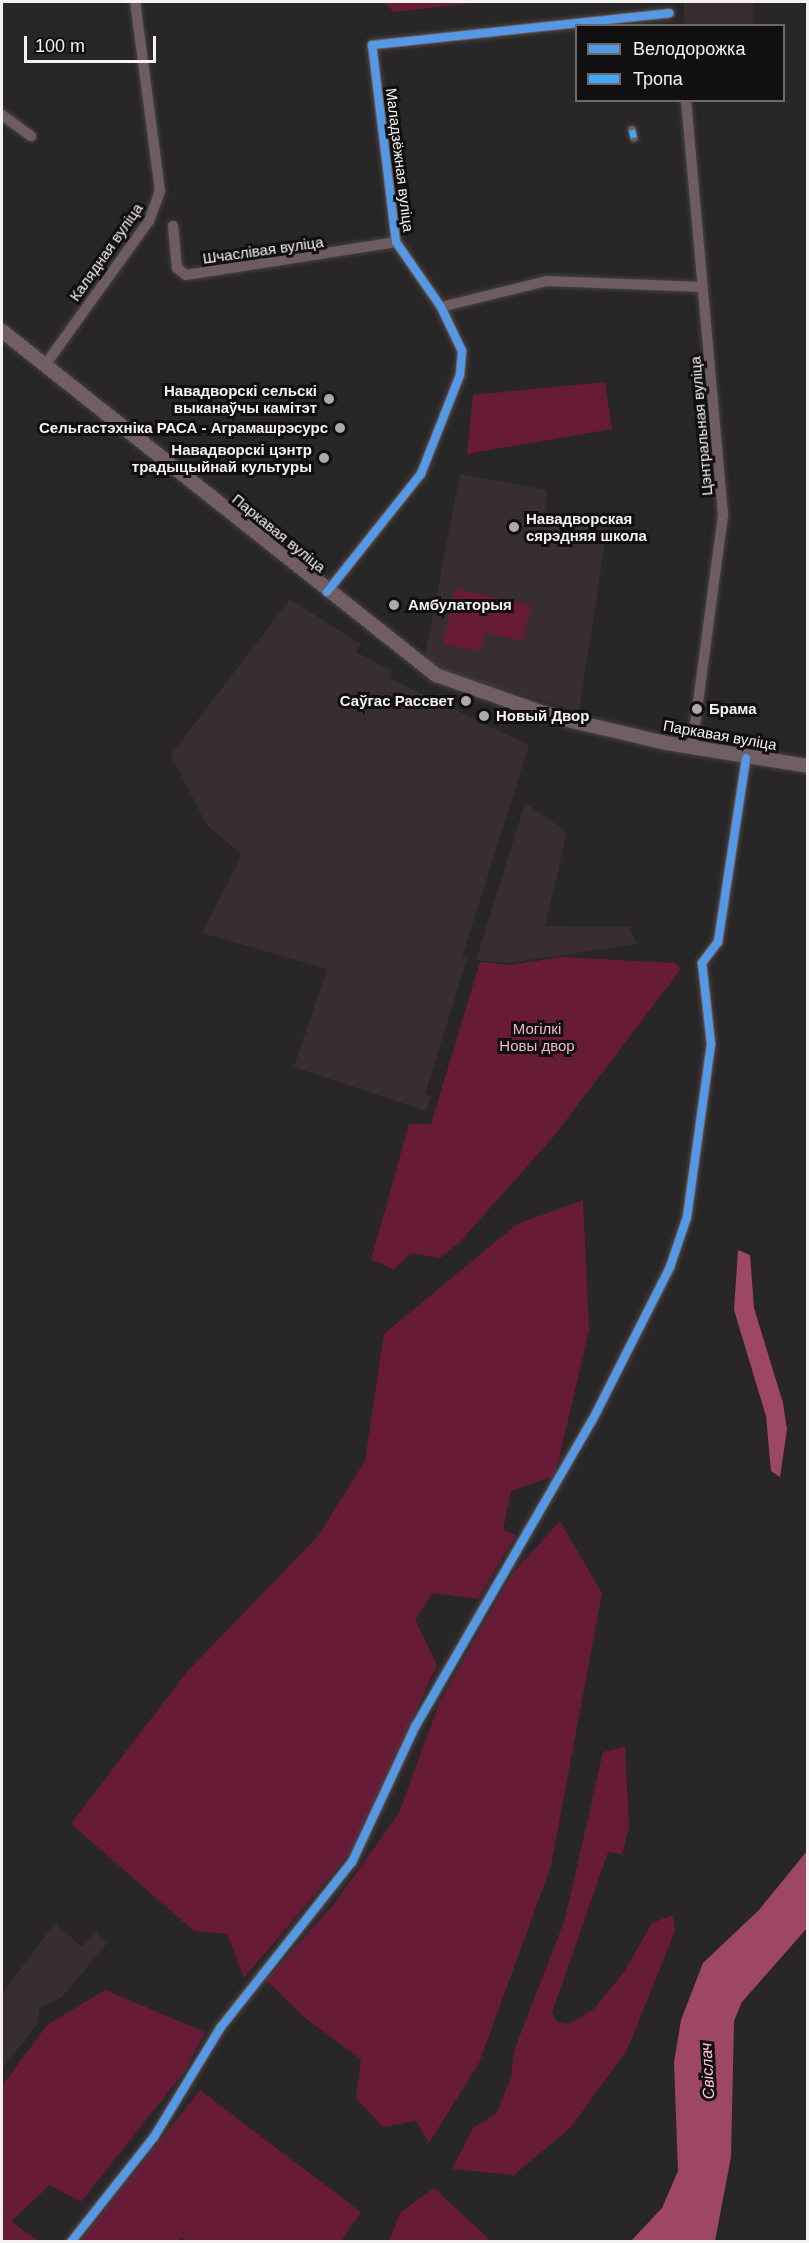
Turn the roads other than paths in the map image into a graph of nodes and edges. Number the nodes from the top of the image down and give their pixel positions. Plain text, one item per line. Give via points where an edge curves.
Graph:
1 (135, 2) edge
2 (669, 13) dead end
3 (686, 102) edge
4 (2, 115) edge
5 (30, 136) dead end
6 (173, 226) dead end
7 (396, 242) junction
8 (702, 287) junction
9 (441, 307) junction
10 (2, 331) edge
11 (45, 365) junction
12 (327, 592) junction
13 (693, 748) junction
14 (746, 758) junction
15 (807, 766) edge
16 (71, 2241) edge

1 - 11 street, Калядная вуліца via 160,191 149,220
2 - 7 street, Маладзёжная вуліца via 372,45
3 - 8 street, Цэнтральная вуліца
4 - 5 street
6 - 7 street, Шчаслівая вуліца via 177,268 186,275
7 - 9 street, Маладзёжная вуліца
8 - 9 street via 547,281
8 - 13 street, Цэнтральная вуліца via 723,545
9 - 12 street, Маладзёжная вуліца via 462,351 460,375 432,450 412,487
10 - 11 main road, Паркавая вуліца
11 - 12 main road, Паркавая вуліца
12 - 13 main road, Паркавая вуліца via 447,680 555,717
13 - 14 main road, Паркавая вуліца
14 - 15 main road, Паркавая вуліца
14 - 16 street via 718,942 702,963 711,1044 687,1217 666,1275 592,1421 415,1726 352,1862 221,2027 154,2137

